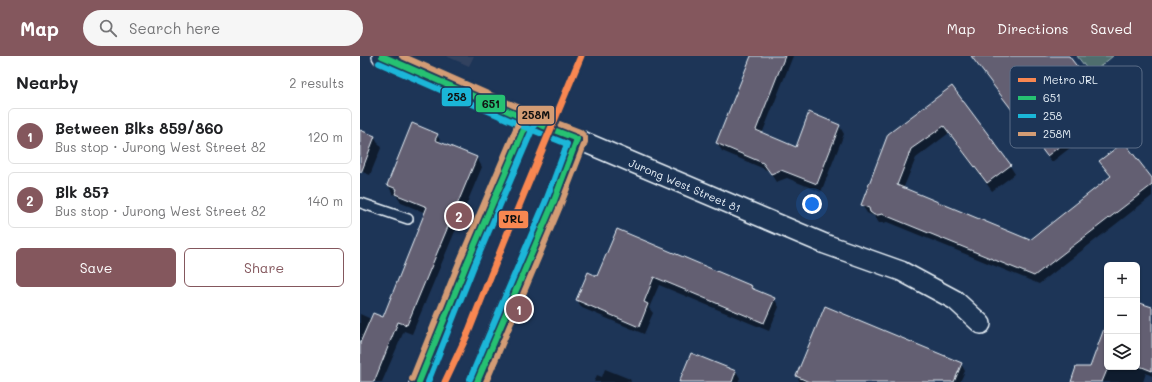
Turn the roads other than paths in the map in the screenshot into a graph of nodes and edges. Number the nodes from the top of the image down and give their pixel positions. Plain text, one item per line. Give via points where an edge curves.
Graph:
1 (382, 56) edge
2 (528, 120) junction
3 (577, 139) junction
4 (362, 202) dead end
5 (408, 219) dead end
6 (981, 324) dead end
7 (419, 382) edge
8 (477, 382) edge

1 - 2 street, Jurong West Street 81
2 - 3 street, Jurong West Street 81
2 - 7 street
3 - 6 street, Jurong West Street 81 via 825,244 901,271 954,300
3 - 8 street via 535,247
4 - 5 lane

